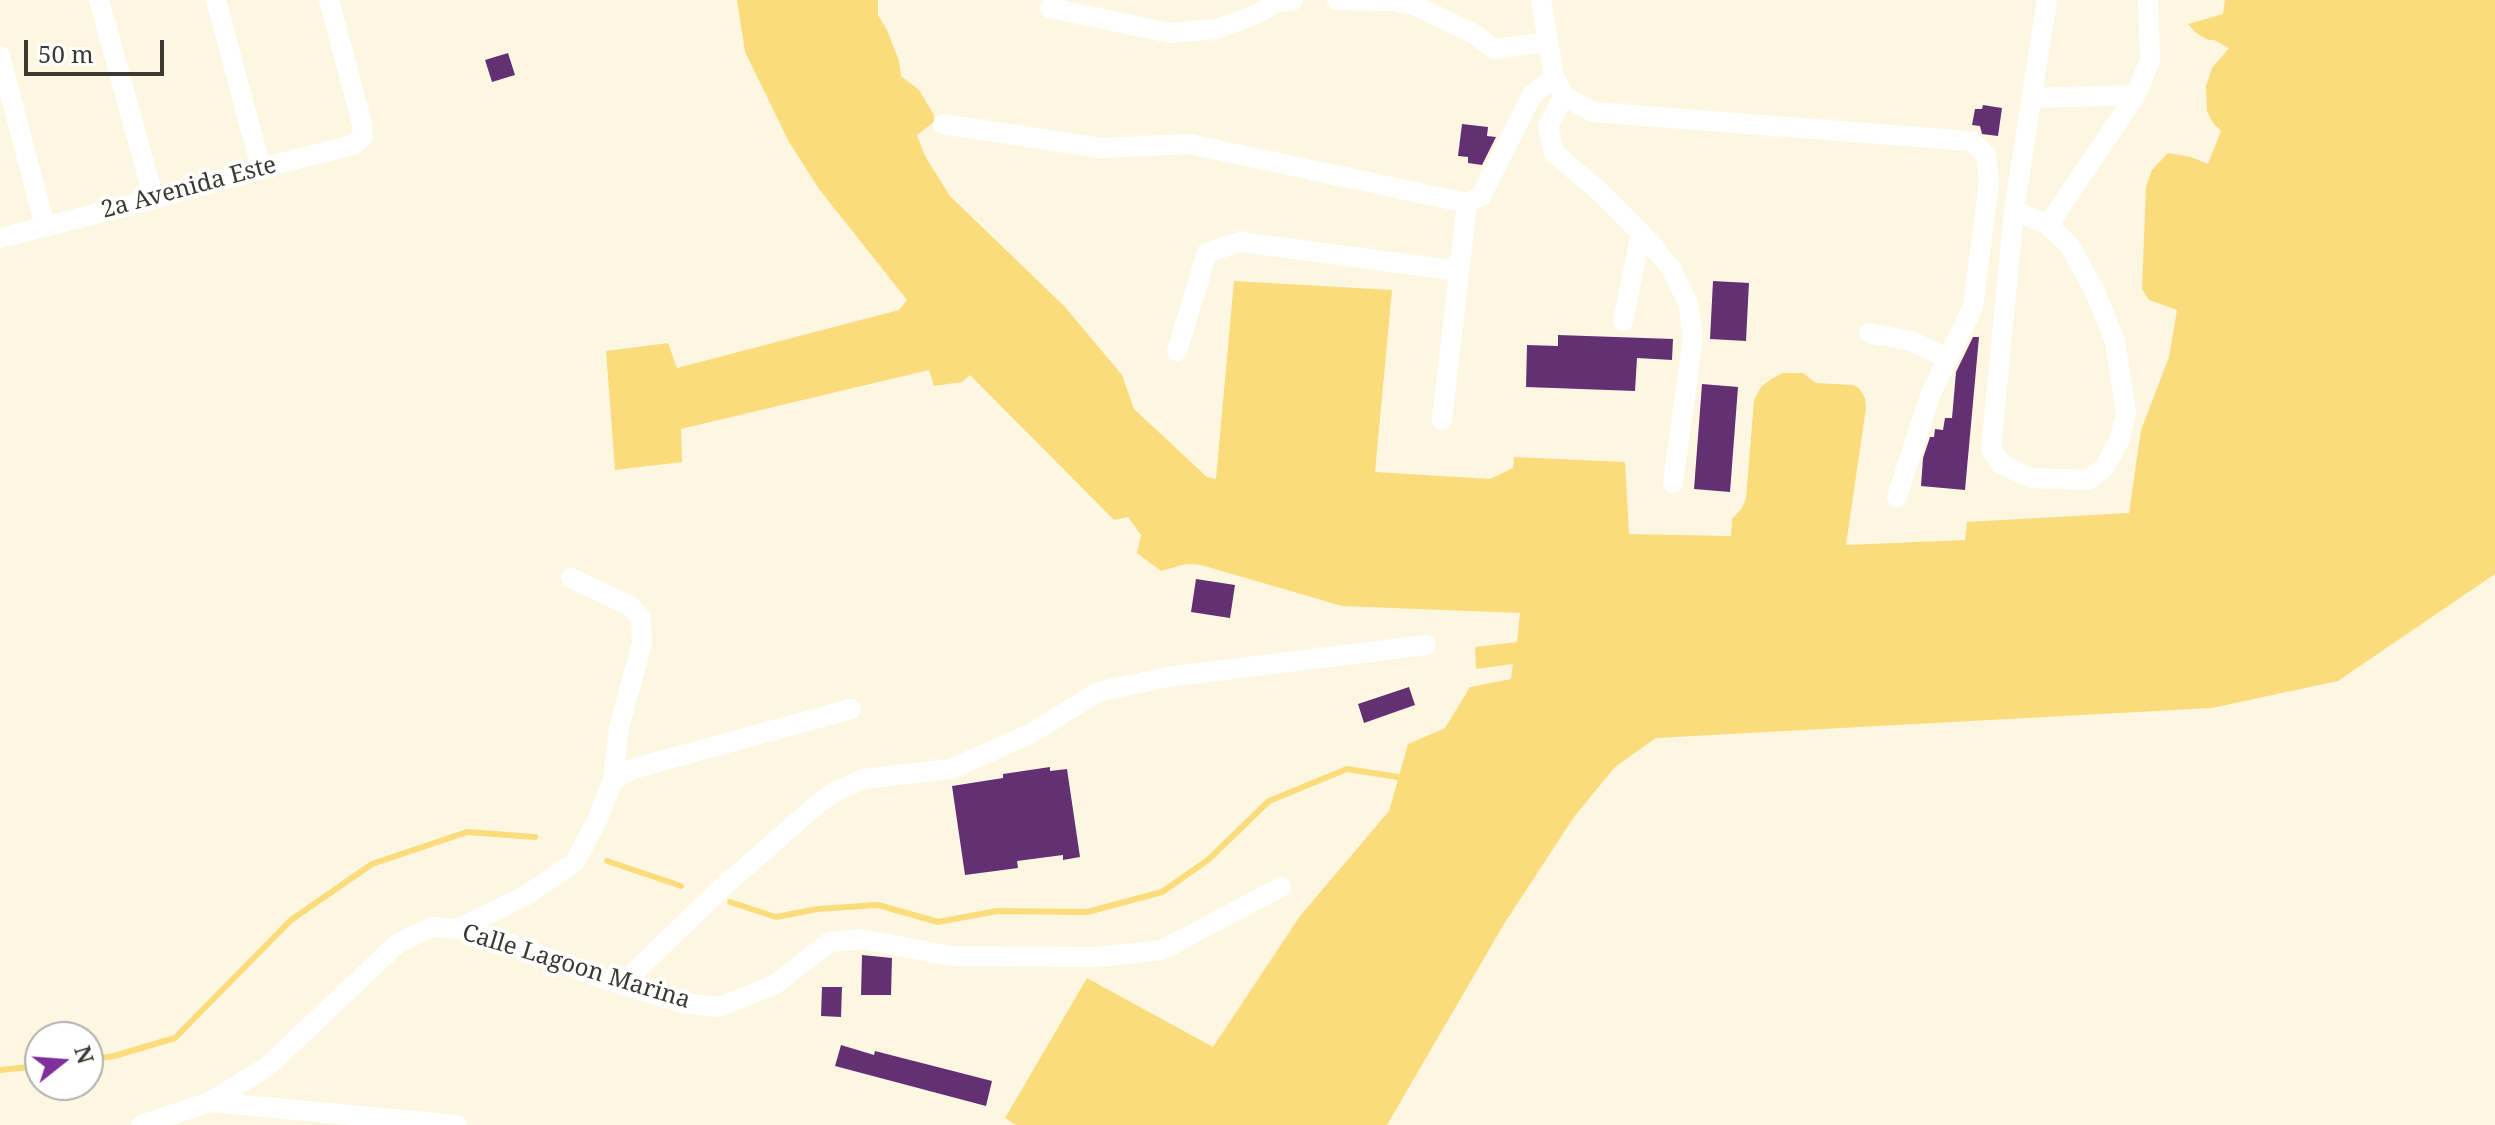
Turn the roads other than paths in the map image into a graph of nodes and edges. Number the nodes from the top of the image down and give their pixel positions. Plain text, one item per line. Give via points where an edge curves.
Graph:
1 (99, 0) edge
2 (216, 0) edge
3 (329, 0) edge
4 (1293, 0) edge
5 (1337, 0) edge
6 (1541, 0) edge
7 (2047, 0) edge
8 (2148, 0) edge
9 (1050, 8) dead end
10 (1547, 42) junction
11 (0, 56) edge
12 (1554, 77) junction
13 (3, 80) edge
14 (2136, 95) junction
15 (1564, 96) junction
16 (2032, 98) junction
17 (943, 124) dead end
18 (261, 168) junction
19 (154, 199) junction
20 (1467, 203) junction
21 (2014, 210) junction
22 (2048, 225) junction
23 (45, 226) junction
24 (1641, 233) junction
25 (0, 238) edge
26 (1459, 271) junction
27 (1623, 321) dead end
28 (1869, 333) dead end
29 (1177, 351) dead end
30 (1948, 358) junction
31 (1442, 420) dead end
32 (1673, 483) dead end
33 (1897, 497) dead end
34 (571, 578) dead end
35 (1426, 645) dead end
36 (851, 709) dead end
37 (613, 780) junction
38 (1281, 887) dead end
39 (455, 929) junction
40 (622, 984) junction
41 (210, 1102) junction
42 (141, 1125) edge
43 (457, 1125) edge

1 - 19 street
2 - 18 street
3 - 18 street, 2a Avenida Este via 363,137 353,145
4 - 9 street via 1217,29 1170,33
5 - 10 street via 1416,6 1494,49
6 - 10 street
7 - 16 street
8 - 14 street via 2150,60
10 - 12 street
11 - 13 street
12 - 15 street
12 - 20 street via 1532,95 1481,196
13 - 23 street
14 - 16 street
14 - 22 street
15 - 24 street via 1548,126 1554,153
15 - 30 street via 1593,112 1971,141 1986,155 1989,182 1973,307
16 - 21 street
17 - 20 street via 1101,148 1189,144
18 - 19 street, 2a Avenida Este
19 - 23 street, 2a Avenida Este
20 - 26 street
21 - 22 street
21 - 22 street via 1991,450 2003,465 2031,478 2088,480 2104,468 2120,439 2126,413 2122,380 2115,341 2095,292 2070,246
23 - 25 street, 2a Avenida Este
24 - 27 street
24 - 32 street via 1671,268 1688,303 1693,337
26 - 29 street via 1241,242 1226,246 1207,253
26 - 31 street
28 - 30 street via 1911,341
30 - 33 street
34 - 37 street via 630,606 641,618 642,643 619,728
35 - 40 street via 1167,677 1098,692 1030,734 951,769 864,779 834,792 726,884
36 - 37 street via 632,769
37 - 39 street via 575,862 525,896
38 - 40 street, Calle Lagoon Marina via 1162,950 1096,957 951,956 861,939 830,942 774,985 719,1007 682,1003
39 - 40 street, Calle Lagoon Marina via 471,930
39 - 41 street, Calle Lagoon Marina via 432,927 398,943 267,1067
41 - 42 street, Calle Lagoon Marina
41 - 43 street

